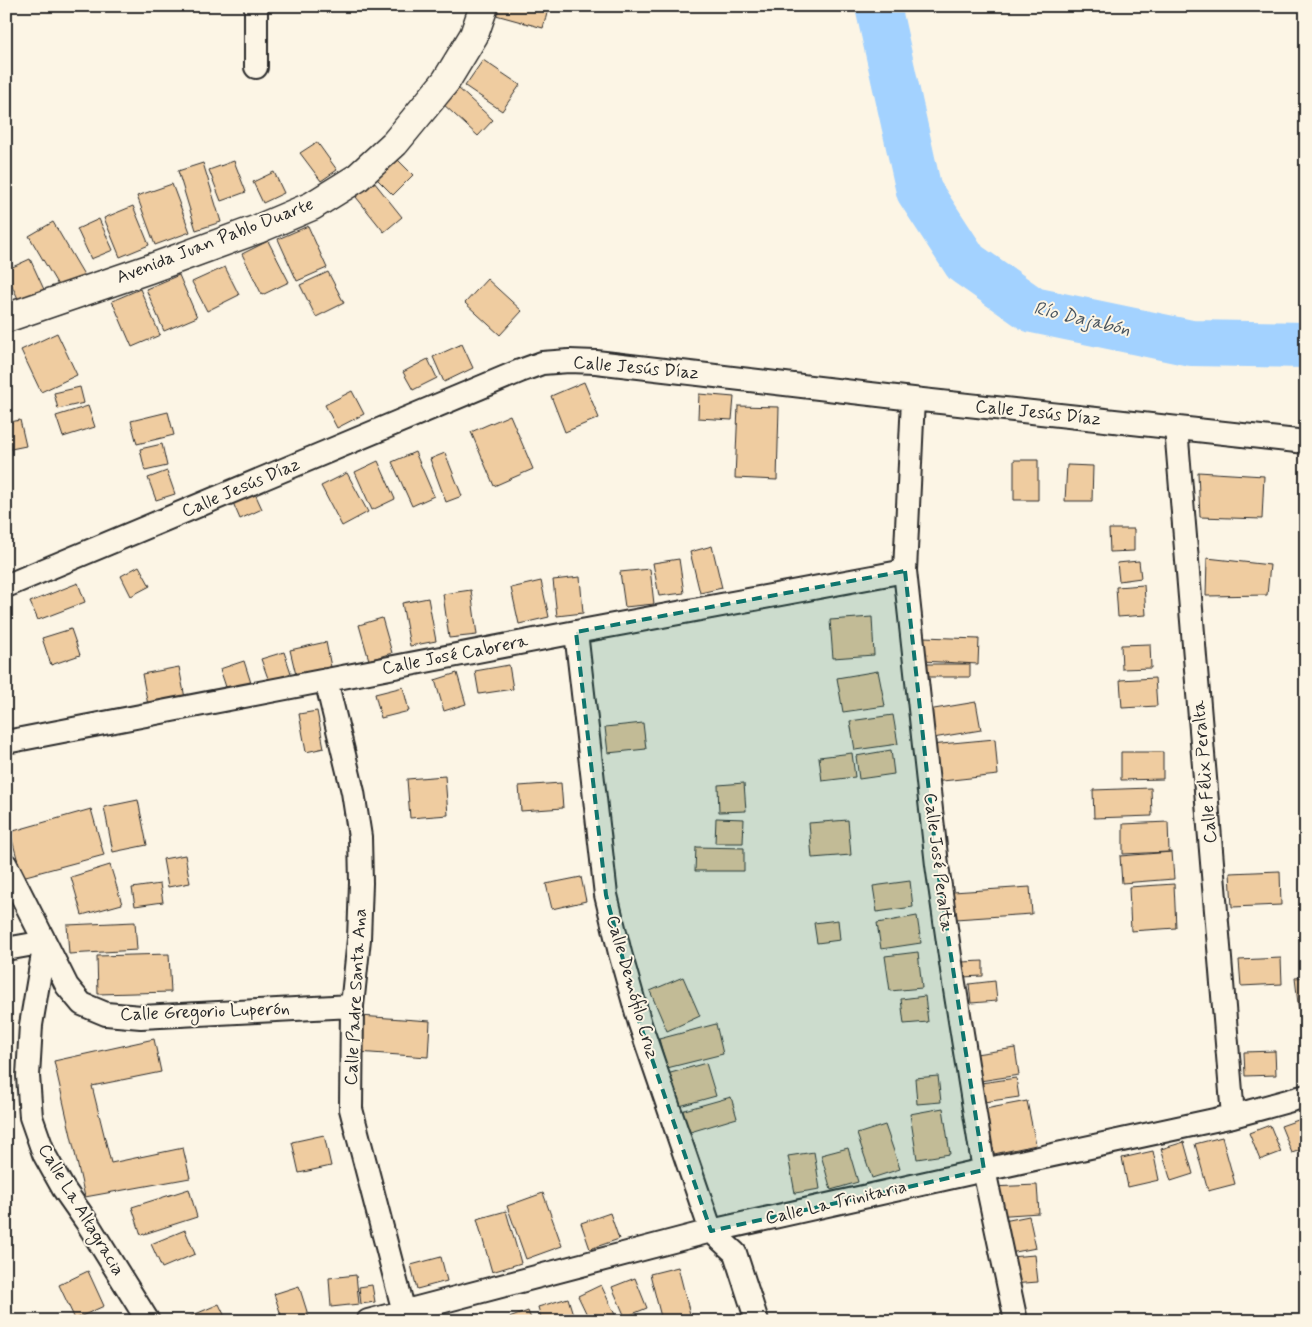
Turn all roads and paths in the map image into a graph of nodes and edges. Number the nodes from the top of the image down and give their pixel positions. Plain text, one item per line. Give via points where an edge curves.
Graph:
1 (256, 6) edge
2 (484, 6) edge
3 (256, 67) dead end
4 (6, 318) edge
5 (913, 400) junction
6 (1176, 428) junction
7 (1306, 442) edge
8 (905, 571) junction
9 (6, 586) edge
10 (576, 632) junction
11 (326, 680) junction
12 (6, 742) edge
13 (6, 865) edge
14 (45, 942) junction
15 (6, 949) edge
16 (352, 1006) junction
17 (1306, 1096) edge
18 (1233, 1116) junction
19 (984, 1170) junction
20 (711, 1231) junction
21 (404, 1312) junction
22 (148, 1321) edge
23 (368, 1321) edge
24 (757, 1321) edge
25 (1016, 1321) edge

1 - 3 street
2 - 4 street, Avenida Juan Pablo Duarte via 474,35 446,81 395,144 357,178 312,206 258,229
5 - 6 street, Calle Jesús Díaz
5 - 8 street, Calle José Peralta
5 - 9 street, Calle Jesús Díaz via 596,362 542,363
6 - 7 street, Calle Jesús Díaz
6 - 18 street, Calle Félix Peralta
8 - 10 street, Calle José Cabrera
8 - 19 street, Calle José Peralta via 937,865
10 - 11 street, Calle José Cabrera
10 - 20 street, Calle Demófilo Cruz via 606,894 640,1024
11 - 12 street, Calle José Cabrera
11 - 16 street, Calle Padre Santa Ana via 353,792 360,837 359,939
13 - 14 street
14 - 15 street
14 - 16 street, Calle Gregorio Luperón via 68,986 82,1004 106,1014 141,1017
14 - 22 street, Calle La Altagracia via 31,1025 28,1076 31,1117 53,1171
16 - 21 street, Calle Padre Santa Ana via 351,1109
17 - 18 street, Calle La Trinitaria
18 - 19 street, Calle La Trinitaria
19 - 20 street, Calle La Trinitaria
19 - 25 street, Calle José Peralta
20 - 21 street, Calle La Trinitaria
20 - 24 street, Calle Demófilo Cruz via 734,1253
21 - 23 street, Calle La Trinitaria

